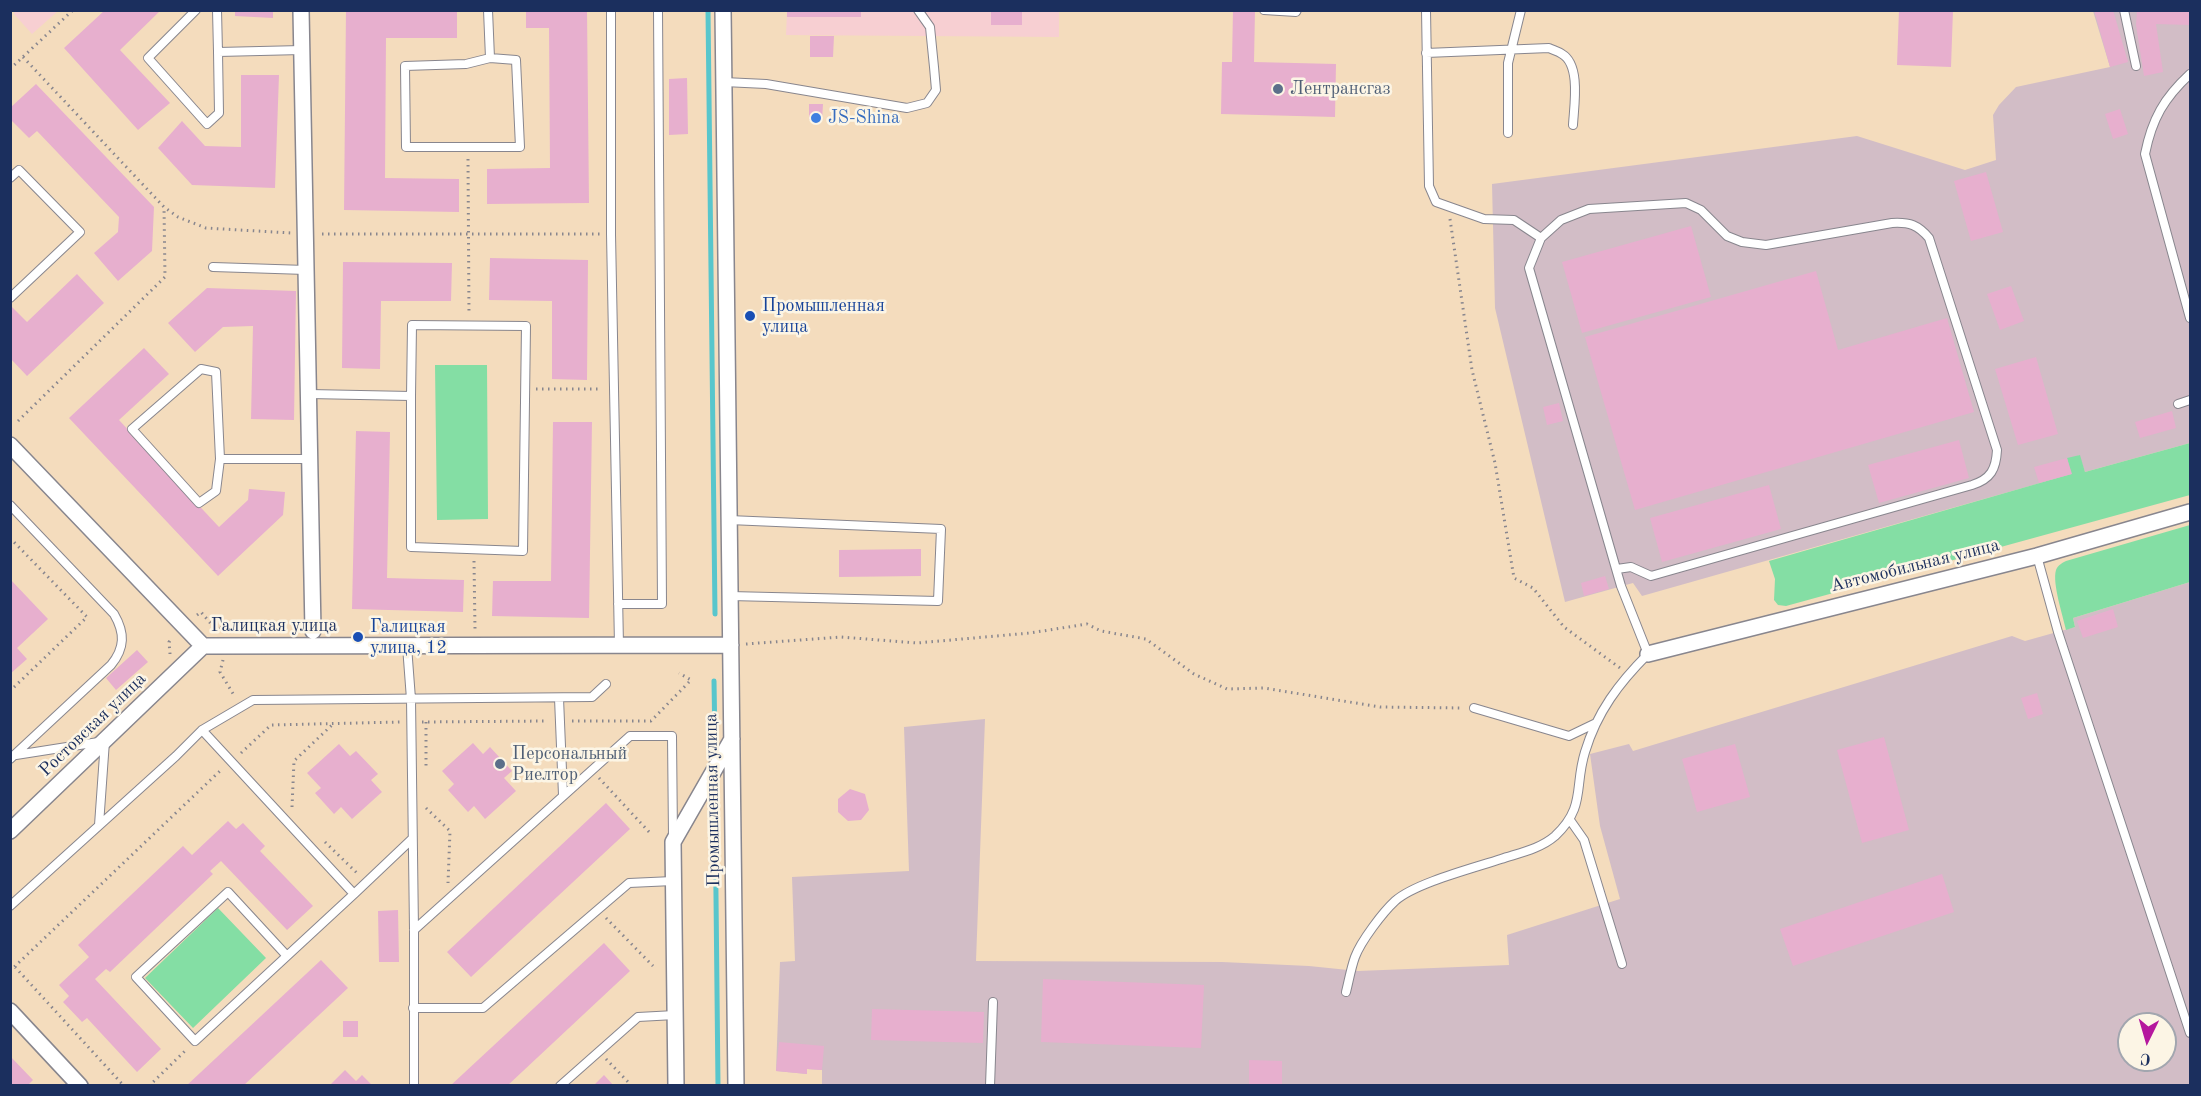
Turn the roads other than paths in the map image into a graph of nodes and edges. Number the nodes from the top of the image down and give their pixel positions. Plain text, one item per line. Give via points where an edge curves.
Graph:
1 (196, 10) edge
2 (217, 10) edge
3 (301, 10) edge
4 (488, 10) edge
5 (611, 10) edge
6 (658, 10) edge
7 (723, 10) edge
8 (918, 10) edge
9 (1264, 10) edge
10 (1297, 10) edge
11 (1426, 10) edge
12 (1521, 10) edge
13 (2124, 10) edge
14 (302, 50) junction
15 (1512, 50) junction
16 (218, 52) junction
17 (1426, 52) junction
18 (490, 58) junction
19 (2136, 66) dead end
20 (2190, 74) edge
21 (724, 82) junction
22 (1573, 125) dead end
23 (1508, 133) dead end
24 (10, 178) edge
25 (1541, 238) junction
26 (213, 267) dead end
27 (306, 270) junction
28 (10, 298) edge
29 (2190, 318) edge
30 (309, 394) junction
31 (411, 396) junction
32 (2190, 400) edge
33 (2178, 404) dead end
34 (10, 445) edge
35 (220, 459) junction
36 (310, 459) junction
37 (10, 505) edge
38 (2190, 512) edge
39 (729, 520) junction
40 (2037, 556) junction
41 (1617, 569) junction
42 (730, 596) junction
43 (618, 604) junction
44 (314, 638) junction
45 (619, 645) junction
46 (730, 645) junction
47 (203, 646) junction
48 (407, 646) junction
49 (1648, 654) junction
50 (606, 684) dead end
51 (559, 698) junction
52 (411, 699) junction
53 (1474, 708) road end
54 (1596, 723) junction
55 (202, 730) junction
56 (732, 739) junction
57 (105, 741) junction
58 (13, 757) edge
59 (563, 795) junction
60 (1570, 820) junction
61 (99, 825) junction
62 (10, 831) edge
63 (412, 839) junction
64 (673, 842) junction
65 (673, 881) junction
66 (354, 894) junction
67 (10, 906) edge
68 (414, 930) junction
69 (287, 956) junction
70 (1622, 964) dead end
71 (1346, 992) dead end
72 (993, 1002) dead end
73 (413, 1008) junction
74 (10, 1011) edge
75 (675, 1015) junction
76 (2190, 1033) edge
77 (80, 1086) edge
78 (414, 1086) edge
79 (560, 1086) edge
80 (676, 1086) edge
81 (736, 1086) edge
82 (990, 1086) edge

1 - 16 lane via 148,58 207,124 219,114
2 - 16 lane
3 - 14 street
4 - 18 lane
5 - 43 lane
6 - 43 lane via 662,604
7 - 21 street, Промышленная улица
8 - 21 lane via 930,27 932,47 936,90 927,103 908,108 766,84
9 - 10 lane
11 - 17 lane
12 - 15 lane
13 - 19 lane
14 - 16 lane
14 - 27 street
15 - 17 lane
15 - 22 lane via 1549,48 1571,63
15 - 23 lane via 1508,63
17 - 25 lane via 1429,186 1436,202 1484,219 1514,220
18 - 18 lane via 466,64 405,66 406,147 520,147 516,60
20 - 29 lane via 2157,113 2145,154
21 - 39 street, Промышленная улица
24 - 28 lane via 19,170 80,232
25 - 41 lane via 1529,268
25 - 41 lane via 1561,220 1589,209 1686,203 1701,210 1727,236 1766,245 1912,223 1929,238 1996,450 1992,474 1983,482 1651,576 1631,567
26 - 27 lane
27 - 30 street
30 - 31 lane
30 - 36 street
31 - 31 lane via 411,547 523,551 526,326 412,325
32 - 33 lane
34 - 47 street, Галицкая улица
35 - 35 lane via 216,372 201,369 132,429 199,503 216,491
35 - 36 lane
36 - 44 street
37 - 58 lane via 114,614 123,639 120,654 111,665
38 - 40 street, Автомобильная улица
39 - 42 street, Промышленная улица
39 - 42 lane via 941,529 938,601
40 - 49 street, Автомобильная улица
40 - 76 lane via 2058,632
41 - 49 lane
42 - 46 street, Промышленная улица
43 - 45 lane
44 - 47 street, Галицкая улица
44 - 48 street, Галицкая улица
45 - 46 street, Галицкая улица
45 - 48 street, Галицкая улица
46 - 56 street, Промышленная улица
47 - 57 street, Ростовская улица
48 - 52 lane
49 - 54 lane via 1613,692
50 - 51 lane via 592,697
51 - 52 lane
51 - 59 lane
52 - 55 lane via 253,700
52 - 63 lane
53 - 54 lane via 1569,736
54 - 60 lane via 1584,754 1579,795
55 - 61 lane
55 - 66 lane
56 - 64 street
56 - 81 street, Промышленная улица
57 - 58 lane
57 - 61 lane
57 - 62 street, Ростовская улица
59 - 64 lane via 630,736 672,736
59 - 68 lane
60 - 70 lane via 1584,840
60 - 71 lane via 1534,849 1426,884 1396,900 1356,955
61 - 67 lane
63 - 66 lane
63 - 68 lane
64 - 65 street
65 - 73 lane via 628,884 483,1008
65 - 75 street
66 - 69 lane
68 - 73 lane
69 - 69 lane via 228,892 136,977 195,1041
72 - 82 lane
73 - 78 lane
74 - 77 street
75 - 79 lane via 638,1017
75 - 80 street

